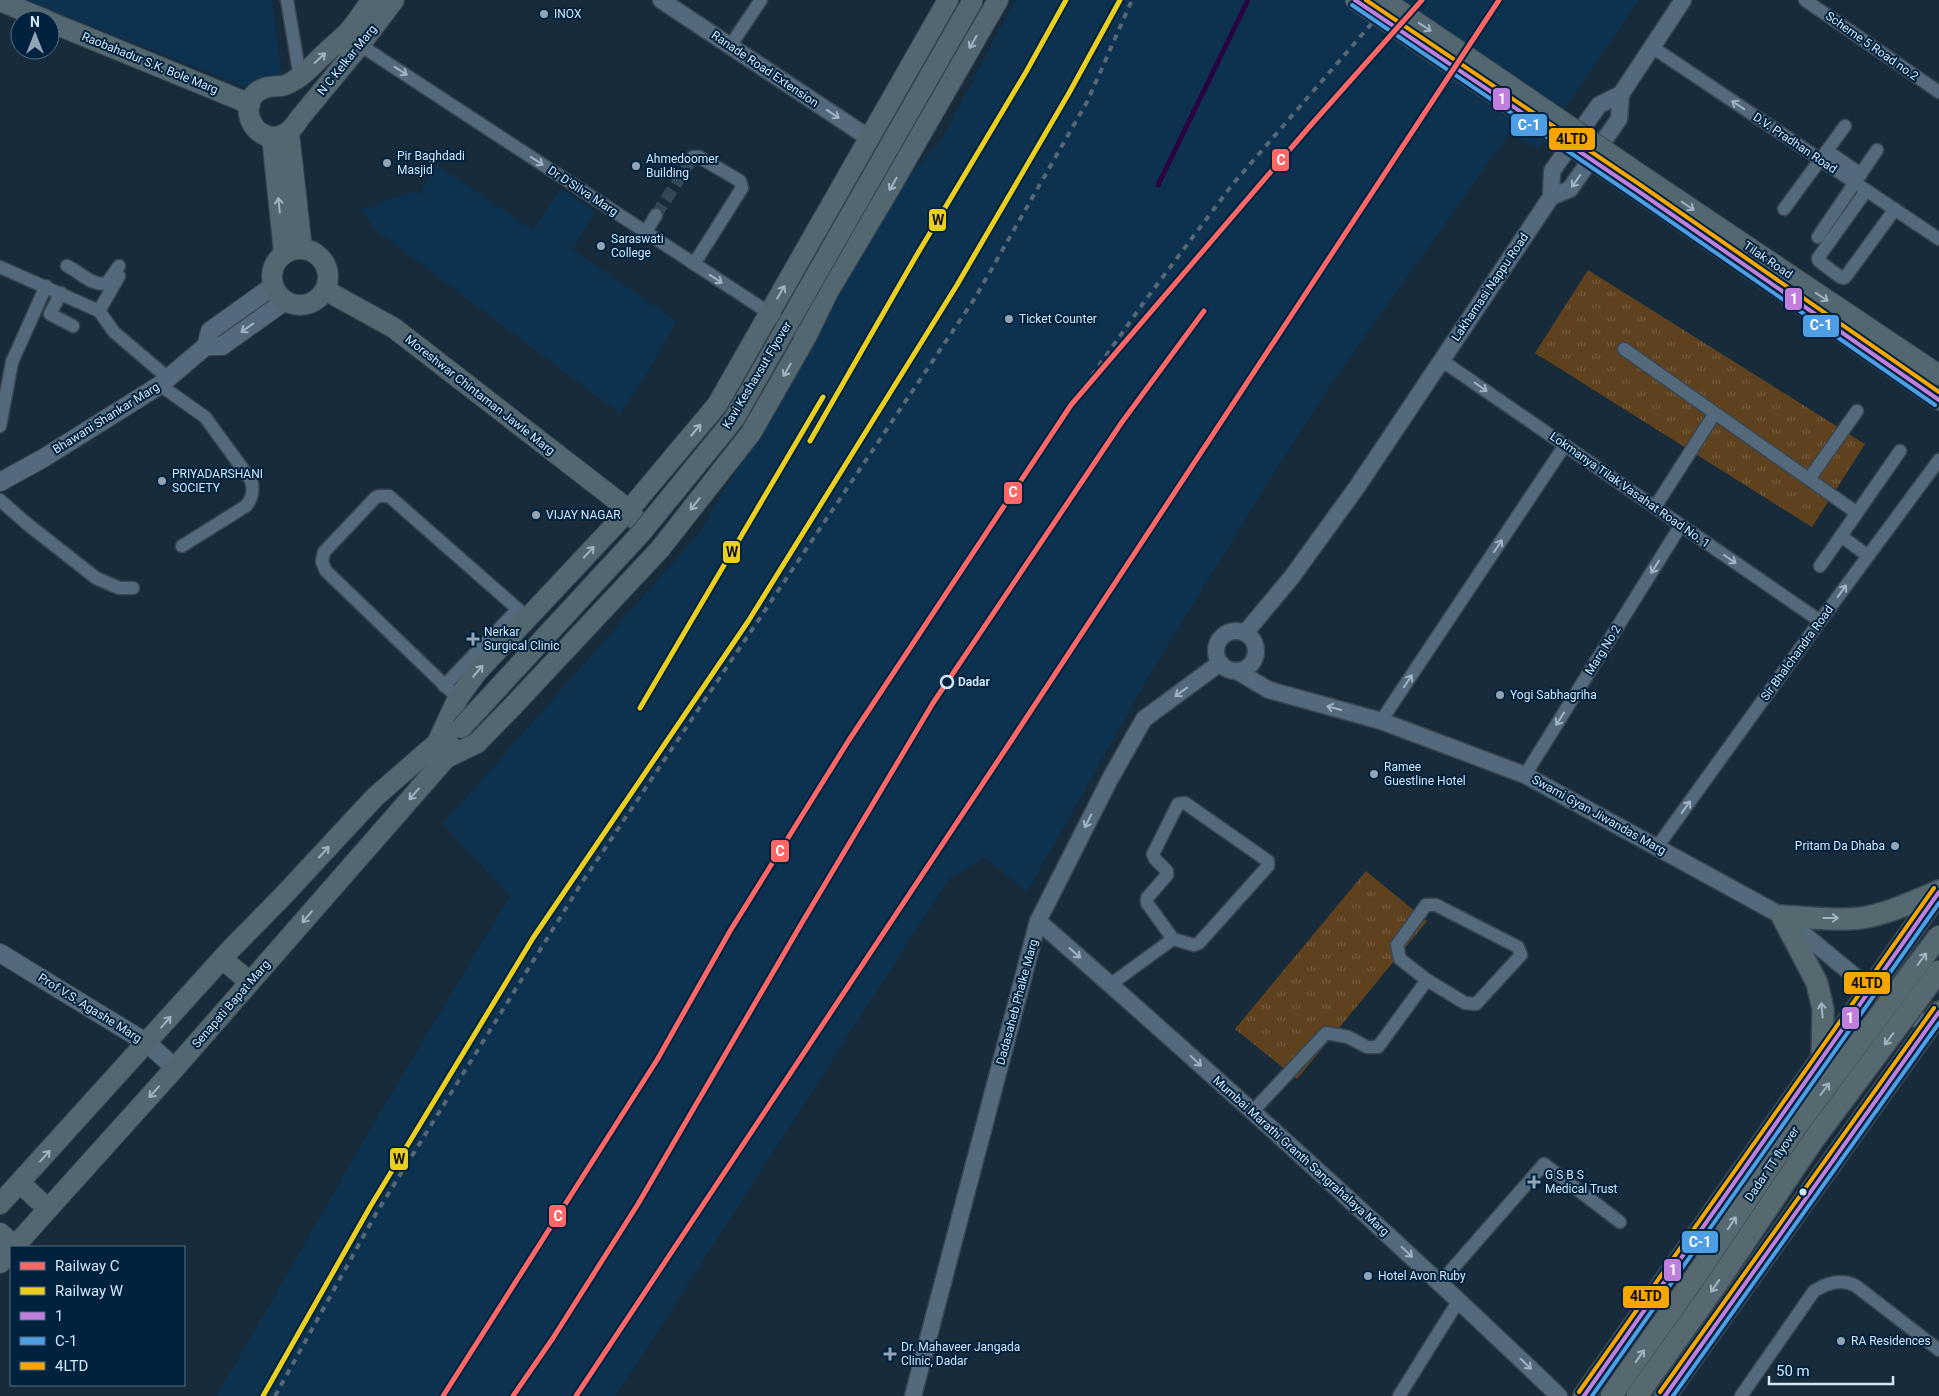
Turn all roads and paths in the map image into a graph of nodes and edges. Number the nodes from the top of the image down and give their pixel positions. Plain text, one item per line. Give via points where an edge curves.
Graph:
1 (287, 0) edge
2 (372, 0) edge
3 (394, 0) edge
4 (661, 0) edge
5 (761, 0) edge
6 (948, 0) edge
7 (972, 0) edge
8 (998, 0) edge
9 (1355, 0) edge
10 (1384, 0) edge
11 (1683, 0) edge
12 (1804, 0) edge
13 (0, 1) edge
14 (22, 10) edge
15 (60, 26) edge
16 (360, 45) junction
17 (730, 46) junction
18 (1652, 47) junction
19 (300, 77) junction
20 (1939, 92) edge
21 (1621, 94) junction
22 (250, 104) junction
23 (1845, 126) dead end
24 (286, 129) junction
25 (869, 138) junction
26 (1877, 150) dead end
27 (1824, 155) junction
28 (693, 157) dead end
29 (1858, 178) junction
30 (1643, 185) junction
31 (1866, 190) junction
32 (1551, 197) junction
33 (1784, 210) dead end
34 (1895, 210) junction
35 (656, 215) tunnel mouth
36 (646, 232) junction
37 (1818, 237) dead end
38 (1939, 239) edge
39 (293, 251) junction
40 (694, 264) junction
41 (0, 266) edge
42 (67, 266) dead end
43 (91, 281) junction
44 (46, 286) junction
45 (325, 290) junction
46 (61, 293) junction
47 (279, 294) junction
48 (76, 301) junction
49 (99, 311) junction
50 (769, 313) junction
51 (73, 326) dead end
52 (806, 337) junction
53 (1624, 349) dead end
54 (0, 357) edge
55 (1441, 360) junction
56 (12, 362) junction
57 (1939, 375) edge
58 (164, 382) junction
59 (1939, 400) edge
60 (1857, 411) dead end
61 (1715, 413) junction
62 (0, 426) edge
63 (1565, 445) junction
64 (1900, 451) dead end
65 (1939, 460) edge
66 (1809, 479) junction
67 (0, 482) edge
68 (0, 500) edge
69 (1655, 507) junction
70 (629, 510) junction
71 (1857, 513) junction
72 (1681, 525) junction
73 (1841, 536) junction
74 (182, 546) dead end
75 (660, 549) junction
76 (1868, 556) junction
77 (1820, 566) dead end
78 (133, 588) dead end
79 (523, 613) junction
80 (1820, 621) junction
81 (1245, 632) junction
82 (1220, 663) junction
83 (1237, 671) junction
84 (451, 692) junction
85 (1381, 721) junction
86 (435, 757) junction
87 (1525, 775) junction
88 (1657, 847) junction
89 (1939, 892) edge
90 (1782, 916) junction
91 (1038, 921) junction
92 (1939, 936) edge
93 (1173, 940) junction
94 (0, 953) edge
95 (222, 959) junction
96 (1939, 972) edge
97 (1427, 980) junction
98 (250, 982) junction
99 (1111, 984) junction
100 (1870, 989) junction
101 (1934, 1019) edge
102 (147, 1043) junction
103 (1822, 1058) junction
104 (176, 1068) junction
105 (1252, 1112) junction
106 (1749, 1162) junction
107 (20, 1183) junction
108 (1807, 1196) junction
109 (0, 1204) edge
110 (48, 1209) junction
111 (1620, 1222) dead end
112 (10, 1244) edge
113 (0, 1262) edge
114 (1440, 1283) junction
115 (1459, 1300) junction
116 (1939, 1350) edge
117 (1404, 1394) edge
118 (913, 1396) edge
119 (1559, 1396) edge
120 (1584, 1396) edge
121 (1611, 1396) edge
122 (1637, 1396) edge
123 (1665, 1396) edge
124 (1741, 1396) edge

1 - 19 street
19 -> 2 main road, N C Kelkar Marg via 350,30
3 - 16 main road, N C Kelkar Marg
4 - 17 street, Ranade Road Extension
5 - 17 street
6 - 25 main road
7 - 86 main road, Kavi Keshavsut Flyover, bridge via 734,419 642,533
8 -> 52 main road via 828,292
9 - 30 main road, bridge
10 -> 30 main road, bridge
11 - 18 street
12 - 20 street, Scheme 5 Road no.2
13 - 14 main road
15 - 22 main road, Raobahadur S.K. Bole Marg
16 - 24 main road, N C Kelkar Marg
16 -> 36 street, Dr D'Silva Marg
17 -> 25 street, Ranade Road Extension
18 - 21 street
27 -> 18 street, D.V. Pradhan Road
19 - 22 main road, N C Kelkar Marg via 282,87 259,91
21 -> 32 street via 1619,119 1570,189
21 - 32 street via 1599,105 1552,171
22 - 24 main road via 250,119 262,134
23 - 27 street
24 - 39 main road
50 -> 25 main road
26 - 29 street
27 - 29 street, D.V. Pradhan Road
27 - 33 street
28 - 40 street via 699,157 742,184
29 - 31 street, D.V. Pradhan Road
29 - 37 street
30 -> 57 main road, Tilak Road
30 - 59 main road, Tilak Road
31 - 34 street, D.V. Pradhan Road
31 - 34 street via 1818,258 1840,277 1847,275
32 - 55 street, Lakhamasi Nappu Road
34 - 38 street, D.V. Pradhan Road
35 - 36 street
36 - 40 street, Dr D'Silva Marg
39 - 45 main road via 313,252 321,258 327,268
39 - 47 main road via 277,260 273,268 272,277
40 -> 50 street, Dr D'Silva Marg
41 - 44 street
42 - 43 street
43 - 48 street
43 - 49 street via 107,283 120,270
44 - 46 street
44 - 56 street
45 - 47 main road via 314,301 300,305
45 - 70 main road, Moreshwar Chintaman Jawle Marg via 394,328
46 - 48 street
46 - 51 street via 50,314
47 - 58 main road, Bhawani Shankar Marg via 222,346 206,346
48 - 49 street
49 - 58 street via 114,332
50 - 52 street, Dr D'Silva Marg
70 -> 50 main road via 717,405
52 -> 75 main road via 751,433
53 - 61 street
54 - 56 street
55 -> 63 street, Lokmanya Tilak Vasahat Road No. 1
55 - 81 street, Lakhamasi Nappu Road via 1357,487 1291,578
56 - 62 street
58 - 67 main road, Bhawani Shankar Marg
58 - 74 street via 205,417 253,486 246,506
60 - 66 street
61 - 66 street
61 - 69 street
63 - 69 street, Lokmanya Tilak Vasahat Road No. 1
85 -> 63 street
64 - 71 street
65 - 76 street, Sir Bhalchandra Road
66 - 71 street
68 - 78 street via 96,578 118,588
69 - 72 street, Lokmanya Tilak Vasahat Road No. 1
70 - 75 main road, Moreshwar Chintaman Jawle Marg
79 -> 70 main road
71 - 73 street
72 -> 80 street, Lokmanya Tilak Vasahat Road No. 1
72 -> 87 street, Marg No 2
73 - 76 street
73 - 77 street
75 - 86 main road via 477,742
80 -> 76 street, Sir Bhalchandra Road
79 - 84 main road via 477,672
79 - 84 street via 394,499 385,495 374,498 324,552 323,567
88 -> 80 street, Sir Bhalchandra Road
81 - 82 street via 1231,631 1220,639 1216,651
81 - 83 street via 1255,642 1256,656 1249,667
82 - 83 street
82 -> 91 street, Dadasaheb Phalke Marg via 1144,719
85 -> 83 street, Swami Gyan Jiwandas Marg via 1269,690
84 - 86 main road
85 - 87 street, Swami Gyan Jiwandas Marg
95 -> 86 main road via 375,797
86 -> 98 main road, Senapati Bapat Marg
87 - 88 street, Swami Gyan Jiwandas Marg
88 - 90 street, Swami Gyan Jiwandas Marg
90 -> 89 highway via 1862,918
89 - 100 highway
90 - 100 street, Swami Gyan Jiwandas Marg
103 -> 90 highway via 1823,1009 1817,983
91 -> 99 street, Mumbai Marathi Granth Sangrahalaya Marg
91 - 118 street, Dadasaheb Phalke Marg
121 -> 92 highway, Dadar TT flyover, bridge via 1796,1127
93 - 93 street via 1194,945 1199,943 1268,866 1268,861 1185,803 1178,804 1153,854 1168,871 1147,898 1147,903
93 - 99 street
94 - 102 main road, Prof V.S. Agashe Marg
95 - 98 main road
102 -> 95 main road
96 -> 122 highway, Dadar TT flyover, bridge via 1814,1139
97 - 97 street via 1466,1003 1476,1004 1521,955 1518,947 1436,905 1426,905 1397,945 1400,959
97 - 105 street via 1378,1047 1367,1047 1348,1037 1326,1033
98 - 104 main road, Senapati Bapat Marg
99 -> 105 street, Mumbai Marathi Granth Sangrahalaya Marg
100 - 101 street, Swami Gyan Jiwandas Marg
100 - 103 highway
101 - 108 highway
102 - 104 main road, Prof V.S. Agashe Marg
107 -> 102 main road
103 - 106 highway
104 -> 110 main road, Senapati Bapat Marg
105 -> 114 street, Mumbai Marathi Granth Sangrahalaya Marg
106 - 108 highway
106 - 120 highway
107 - 109 main road
107 - 110 main road
108 - 123 highway
110 - 112 main road, Senapati Bapat Marg
111 - 114 street via 1544,1164
112 - 113 main road, Senapati Bapat Marg
114 - 115 street, Mumbai Marathi Granth Sangrahalaya Marg
115 - 117 street
115 -> 119 street, Mumbai Marathi Granth Sangrahalaya Marg
116 - 124 street via 1856,1286 1837,1282 1824,1285 1814,1291

